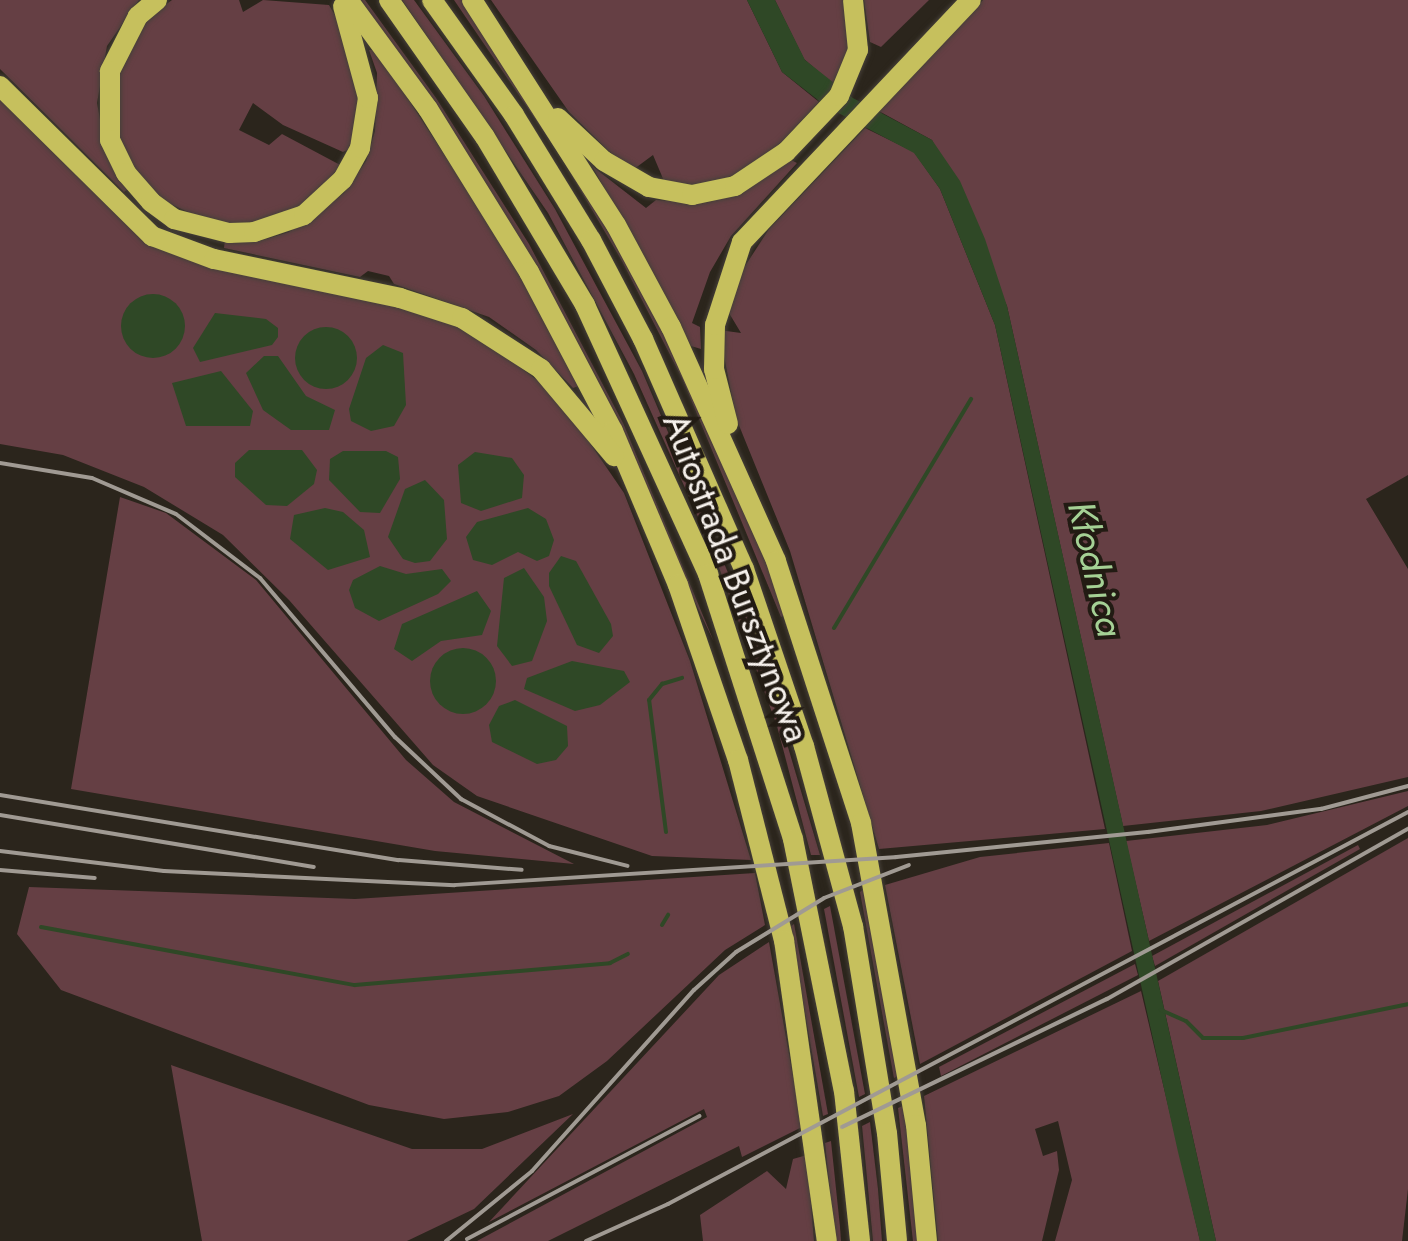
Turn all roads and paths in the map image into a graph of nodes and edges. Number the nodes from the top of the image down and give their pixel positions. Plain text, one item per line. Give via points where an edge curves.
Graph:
1 (157, 0) edge
2 (340, 0) edge
3 (348, 0) edge
4 (389, 0) edge
5 (432, 0) edge
6 (472, 0) edge
7 (853, 0) edge
8 (972, 0) edge
9 (0, 86) edge
10 (544, 105) junction
11 (739, 470) junction
12 (637, 487) junction
13 (826, 1241) edge
14 (860, 1241) edge
15 (896, 1241) edge
16 (927, 1241) edge

1 - 2 highway via 138,16 110,71 110,140 151,202 174,219 229,233 304,215 343,178 360,148 368,98 354,30
3 - 12 highway via 428,109 529,272
4 - 14 highway, Autostrada Bursztynowa via 485,137 585,305 708,574 793,839 844,1091
5 - 15 highway, Autostrada Bursztynowa via 591,240 643,339 744,569 804,746 853,926 882,1100
6 - 10 highway
7 - 10 highway via 859,24 852,72 838,96 786,152 722,191 649,187 604,161
8 - 11 highway via 742,242 715,325 714,369
9 - 12 highway via 152,236 214,258 430,306 511,345 580,408
10 - 11 highway via 662,310
11 - 16 highway via 812,662 861,823 916,1125
12 - 13 highway via 704,659 761,843 804,1046

